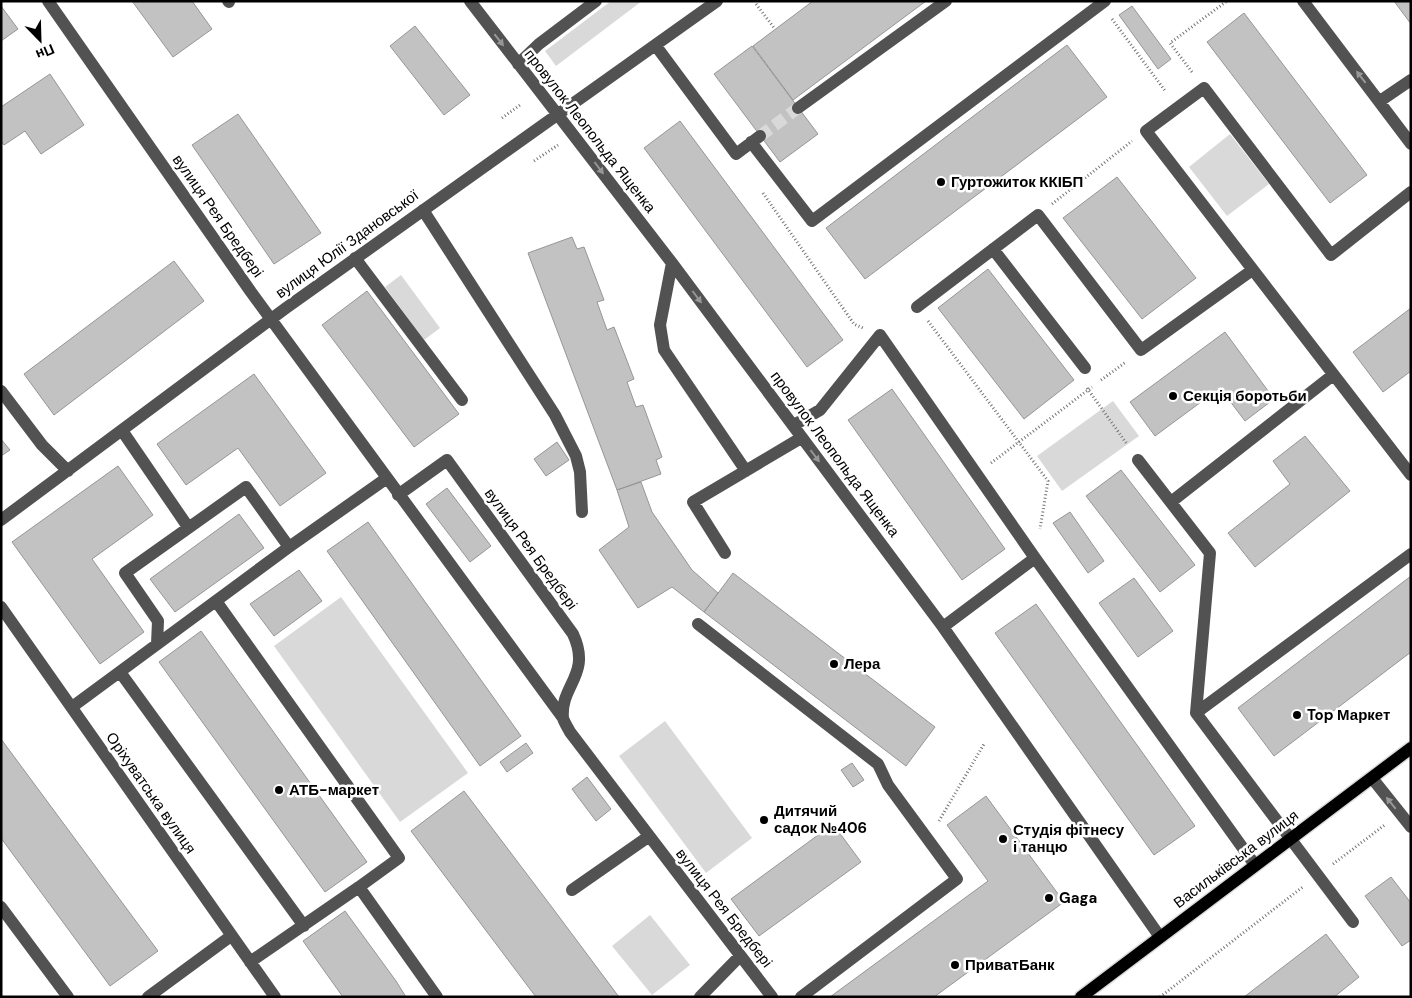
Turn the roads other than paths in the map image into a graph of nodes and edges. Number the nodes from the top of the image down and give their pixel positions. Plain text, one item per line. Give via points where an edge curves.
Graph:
1 (48, 1) edge
2 (470, 1) edge
3 (596, 1) edge
4 (717, 1) edge
5 (946, 1) edge
6 (1303, 1) edge
7 (1103, 3) edge
8 (656, 46) junction
9 (518, 64) junction
10 (1411, 80) edge
11 (1380, 101) junction
12 (798, 108) tunnel mouth
13 (559, 115) junction
14 (1411, 144) edge
15 (1411, 192) edge
16 (423, 210) junction
17 (993, 249) junction
18 (355, 258) junction
19 (672, 263) junction
20 (1252, 271) junction
21 (917, 307) road end
22 (271, 319) junction
23 (1085, 368) road end
24 (1333, 375) junction
25 (1, 392) edge
26 (462, 400) dead end
27 (794, 425) junction
28 (123, 432) junction
29 (802, 438) junction
30 (1138, 460) road end
31 (68, 471) junction
32 (746, 471) junction
33 (1411, 475) edge
34 (387, 478) junction
35 (398, 495) junction
36 (1171, 502) junction
37 (582, 512) dead end
38 (1, 520) edge
39 (188, 527) junction
40 (289, 547) junction
41 (725, 552) dead end
42 (1411, 554) edge
43 (1035, 558) junction
44 (216, 601) junction
45 (1, 608) edge
46 (698, 624) dead end
47 (944, 627) junction
48 (157, 644) junction
49 (120, 672) junction
50 (72, 707) junction
51 (1196, 713) junction
52 (563, 718) junction
53 (1411, 748) edge
54 (1372, 778) junction
55 (1411, 827) edge
56 (648, 837) junction
57 (1290, 839) junction
58 (1256, 865) junction
59 (358, 886) junction
60 (572, 890) dead end
61 (1, 907) edge
62 (1353, 922) dead end
63 (304, 926) junction
64 (231, 936) junction
65 (1160, 937) junction
66 (740, 956) junction
67 (250, 962) junction
68 (68, 997) edge
69 (148, 997) edge
70 (275, 997) edge
71 (437, 997) edge
72 (700, 997) edge
73 (772, 997) edge
74 (801, 997) edge
75 (1081, 997) edge

1 - 22 street, вулиця Рея Бредбері
2 -> 9 street, провулок Леопольда Ященка
3 - 9 street
4 - 8 street, вулиця Юлії Здановської
5 - 12 street
11 -> 6 street
7 - 8 street via 812,221 756,139 736,154
8 - 13 street, вулиця Юлії Здановської
9 - 13 street, провулок Леопольда Ященка
10 - 11 street
11 - 14 street
13 - 16 street, вулиця Юлії Здановської
13 -> 19 street, провулок Леопольда Ященка
15 - 20 street via 1331,255 1204,88 1146,131
16 - 18 street, вулиця Юлії Здановської
16 - 37 street via 564,431 580,472
17 - 20 street via 1038,215 1141,350
17 - 21 street
17 - 23 street
18 - 22 street, вулиця Юлії Здановської
18 - 26 street
19 -> 27 street, провулок Леопольда Ященка
19 - 32 street via 660,325 664,350
20 - 24 street
22 - 28 street, вулиця Юлії Здановської
22 - 34 street, вулиця Рея Бредбері
24 - 33 street
24 - 36 street
25 - 31 street via 42,445
27 - 29 street, провулок Леопольда Ященка
27 - 43 street via 820,410 880,335
28 - 31 street, вулиця Юлії Здановської
28 - 39 street
29 - 32 street
29 -> 47 street, провулок Леопольда Ященка
30 - 36 street
31 - 38 street, вулиця Юлії Здановської
32 - 41 street via 693,502
34 - 35 street, вулиця Рея Бредбері
34 - 40 street
35 - 52 street, вулиця Рея Бредбері
35 - 52 street, вулиця Рея Бредбері via 448,460 573,634 579,647 580,662 565,702
36 - 51 street via 1210,554
39 - 40 street via 246,487
39 - 48 street via 125,573 158,620
40 - 44 street
42 - 51 street
43 - 47 street
43 - 58 street
44 - 48 street
44 - 59 street via 399,858
45 - 50 street, Оріхуватська вулиця
46 - 74 street via 878,764 888,785 957,879
47 - 65 street, провулок Леопольда Ященка
48 - 49 street
49 - 50 street
49 - 63 street
50 - 64 street, Оріхуватська вулиця
51 - 57 street
52 - 56 street, вулиця Рея Бредбері via 574,738
53 - 54 main road, Васильківська вулиця
55 -> 54 street
54 - 57 main road, Васильківська вулиця
56 - 60 street
56 - 66 street, вулиця Рея Бредбері
57 - 58 main road, Васильківська вулиця
57 - 62 street
58 - 65 main road, Васильківська вулиця
59 - 63 street
59 - 71 street
61 - 68 street
63 - 67 street
64 - 67 street, Оріхуватська вулиця
64 - 69 street
65 - 75 main road, Васильківська вулиця
66 - 72 street
66 - 73 street, вулиця Рея Бредбері
67 - 70 street, Оріхуватська вулиця

